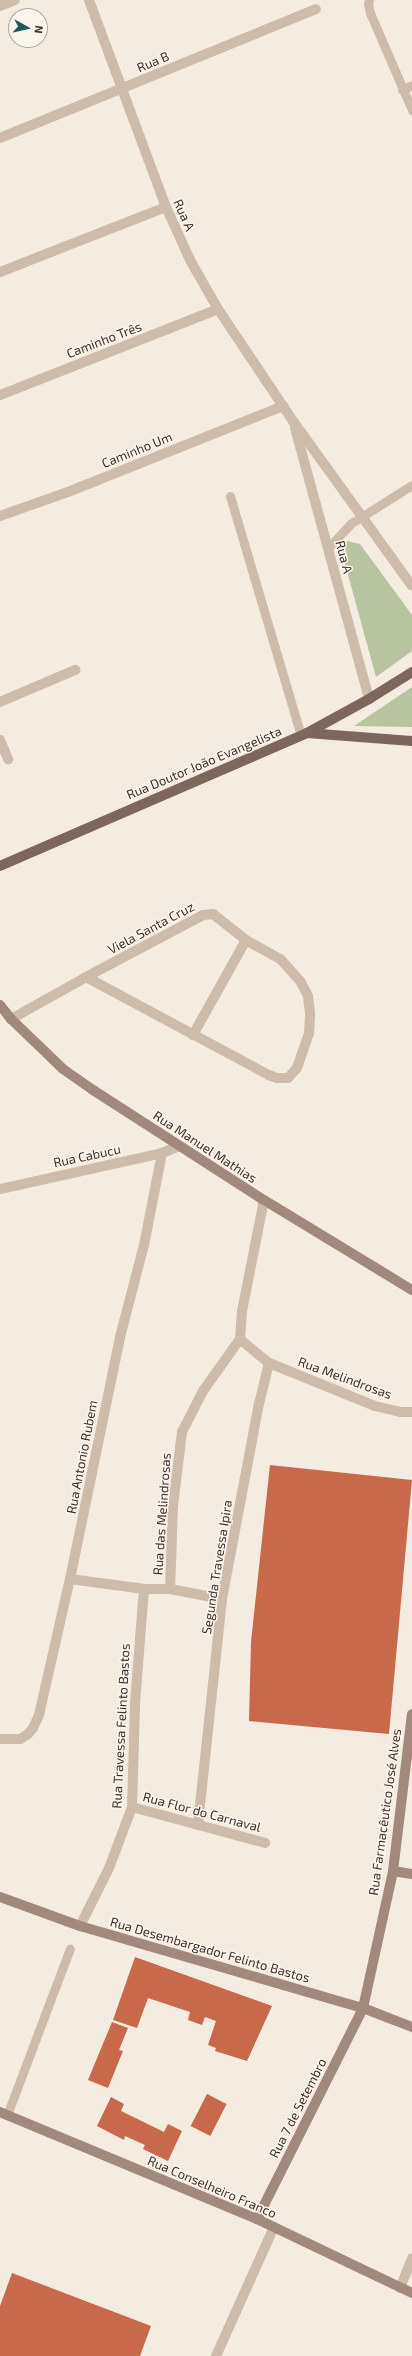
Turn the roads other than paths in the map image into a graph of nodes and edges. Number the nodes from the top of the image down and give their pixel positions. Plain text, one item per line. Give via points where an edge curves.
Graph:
1 (15, 0) edge
2 (89, 0) edge
3 (369, 0) edge
4 (0, 6) edge
5 (316, 9) dead end
6 (412, 86) edge
7 (122, 90) junction
8 (402, 90) junction
9 (412, 110) edge
10 (0, 138) edge
11 (166, 207) junction
12 (0, 272) edge
13 (218, 309) junction
14 (0, 395) edge
15 (283, 406) junction
16 (293, 421) junction
17 (412, 485) edge
18 (230, 496) dead end
19 (0, 516) edge
20 (360, 516) junction
21 (328, 548) junction
22 (412, 586) edge
23 (75, 670) dead end
24 (412, 672) edge
25 (369, 699) junction
26 (0, 702) edge
27 (304, 734) junction
28 (0, 740) edge
29 (412, 741) edge
30 (8, 759) dead end
31 (0, 866) edge
32 (246, 940) junction
33 (86, 977) junction
34 (0, 1005) edge
35 (11, 1019) junction
36 (193, 1035) junction
37 (179, 1146) junction
38 (162, 1153) junction
39 (0, 1189) edge
40 (264, 1200) junction
41 (412, 1290) edge
42 (240, 1338) junction
43 (269, 1364) junction
44 (412, 1412) edge
45 (70, 1579) junction
46 (144, 1589) junction
47 (170, 1589) junction
48 (222, 1599) junction
49 (412, 1714) edge
50 (0, 1739) edge
51 (132, 1807) junction
52 (198, 1824) junction
53 (265, 1842) dead end
54 (393, 1871) junction
55 (412, 1874) edge
56 (0, 1897) edge
57 (80, 1926) junction
58 (70, 1948) dead end
59 (363, 2008) junction
60 (412, 2027) edge
61 (4, 2114) edge
62 (257, 2220) junction
63 (274, 2227) junction
64 (412, 2258) edge
65 (400, 2288) junction
66 (412, 2293) edge
67 (216, 2356) edge

1 - 4 street
2 - 7 street, Rua A
3 - 8 lane via 370,13
5 - 7 street, Rua B
6 - 8 lane
7 - 10 street, Rua B
7 - 11 street, Rua A
8 - 9 lane
11 - 12 street
11 - 13 street, Rua A via 190,260
13 - 14 street, Caminho Três
13 - 15 street, Rua A
15 - 16 street, Rua A
15 - 19 street, Caminho Um via 68,492
16 - 20 street, Rua A
16 - 21 street, Rua A
17 - 20 lane
18 - 27 lane
20 - 21 lane via 339,534
20 - 22 street, Rua A
21 - 25 street, Rua A
23 - 26 street
24 - 25 main road, Rua Doutor João Evangelista
25 - 27 main road, Rua Doutor João Evangelista
27 - 29 main road
27 - 31 main road, Rua Doutor João Evangelista
28 - 30 street
32 - 33 street, Viela Santa Cruz via 213,914 206,914
32 - 36 street
32 - 36 street, Viela Santa Cruz via 280,960 301,982 308,996 310,1025 297,1068 288,1078 277,1078
33 - 35 street, Viela Santa Cruz
33 - 36 street, Viela Santa Cruz
34 - 35 street, Rua Manuel Mathias
35 - 37 street, Rua Manuel Mathias via 63,1070
37 - 38 street, Rua Cabucu
37 - 40 street, Rua Manuel Mathias
38 - 39 street, Rua Cabucu
38 - 45 street, Rua Antonio Rubem via 144,1245 120,1337
40 - 41 street, Rua Manuel Mathias
40 - 42 street via 242,1311
42 - 43 street
42 - 47 street, Rua das Melindrosas via 203,1391 182,1432 173,1506
43 - 44 street, Rua Melindrosas via 375,1406
43 - 48 street, Segunda Travessa Ipira
45 - 46 street
45 - 50 street, Rua Antonio Rubem via 39,1715 33,1728 20,1739
46 - 47 street
46 - 51 street, Rua Travessa Felinto Bastos via 135,1696
47 - 48 street
48 - 52 street, Segunda Travessa Ipira
49 - 54 street, Rua Farmacêutico José Alves
51 - 52 street, Rua Flor do Carnaval
51 - 57 street, Rua Travessa Felinto Bastos via 109,1868
52 - 53 street, Rua Flor do Carnaval
54 - 55 street
54 - 59 street, Rua Farmacêutico José Alves
56 - 57 street, Rua Desembargador Felinto Bastos
57 - 59 street, Rua Desembargador Felinto Bastos
58 - 61 lane
59 - 60 street, Rua Desembargador Felinto Bastos
59 - 62 street, Rua 7 de Setembro
61 - 62 street, Rua Conselheiro Franco
62 - 63 street, Rua Conselheiro Franco
63 - 65 street, Rua Conselheiro Franco
63 - 67 street
64 - 65 street
65 - 66 street, Rua Conselheiro Franco

